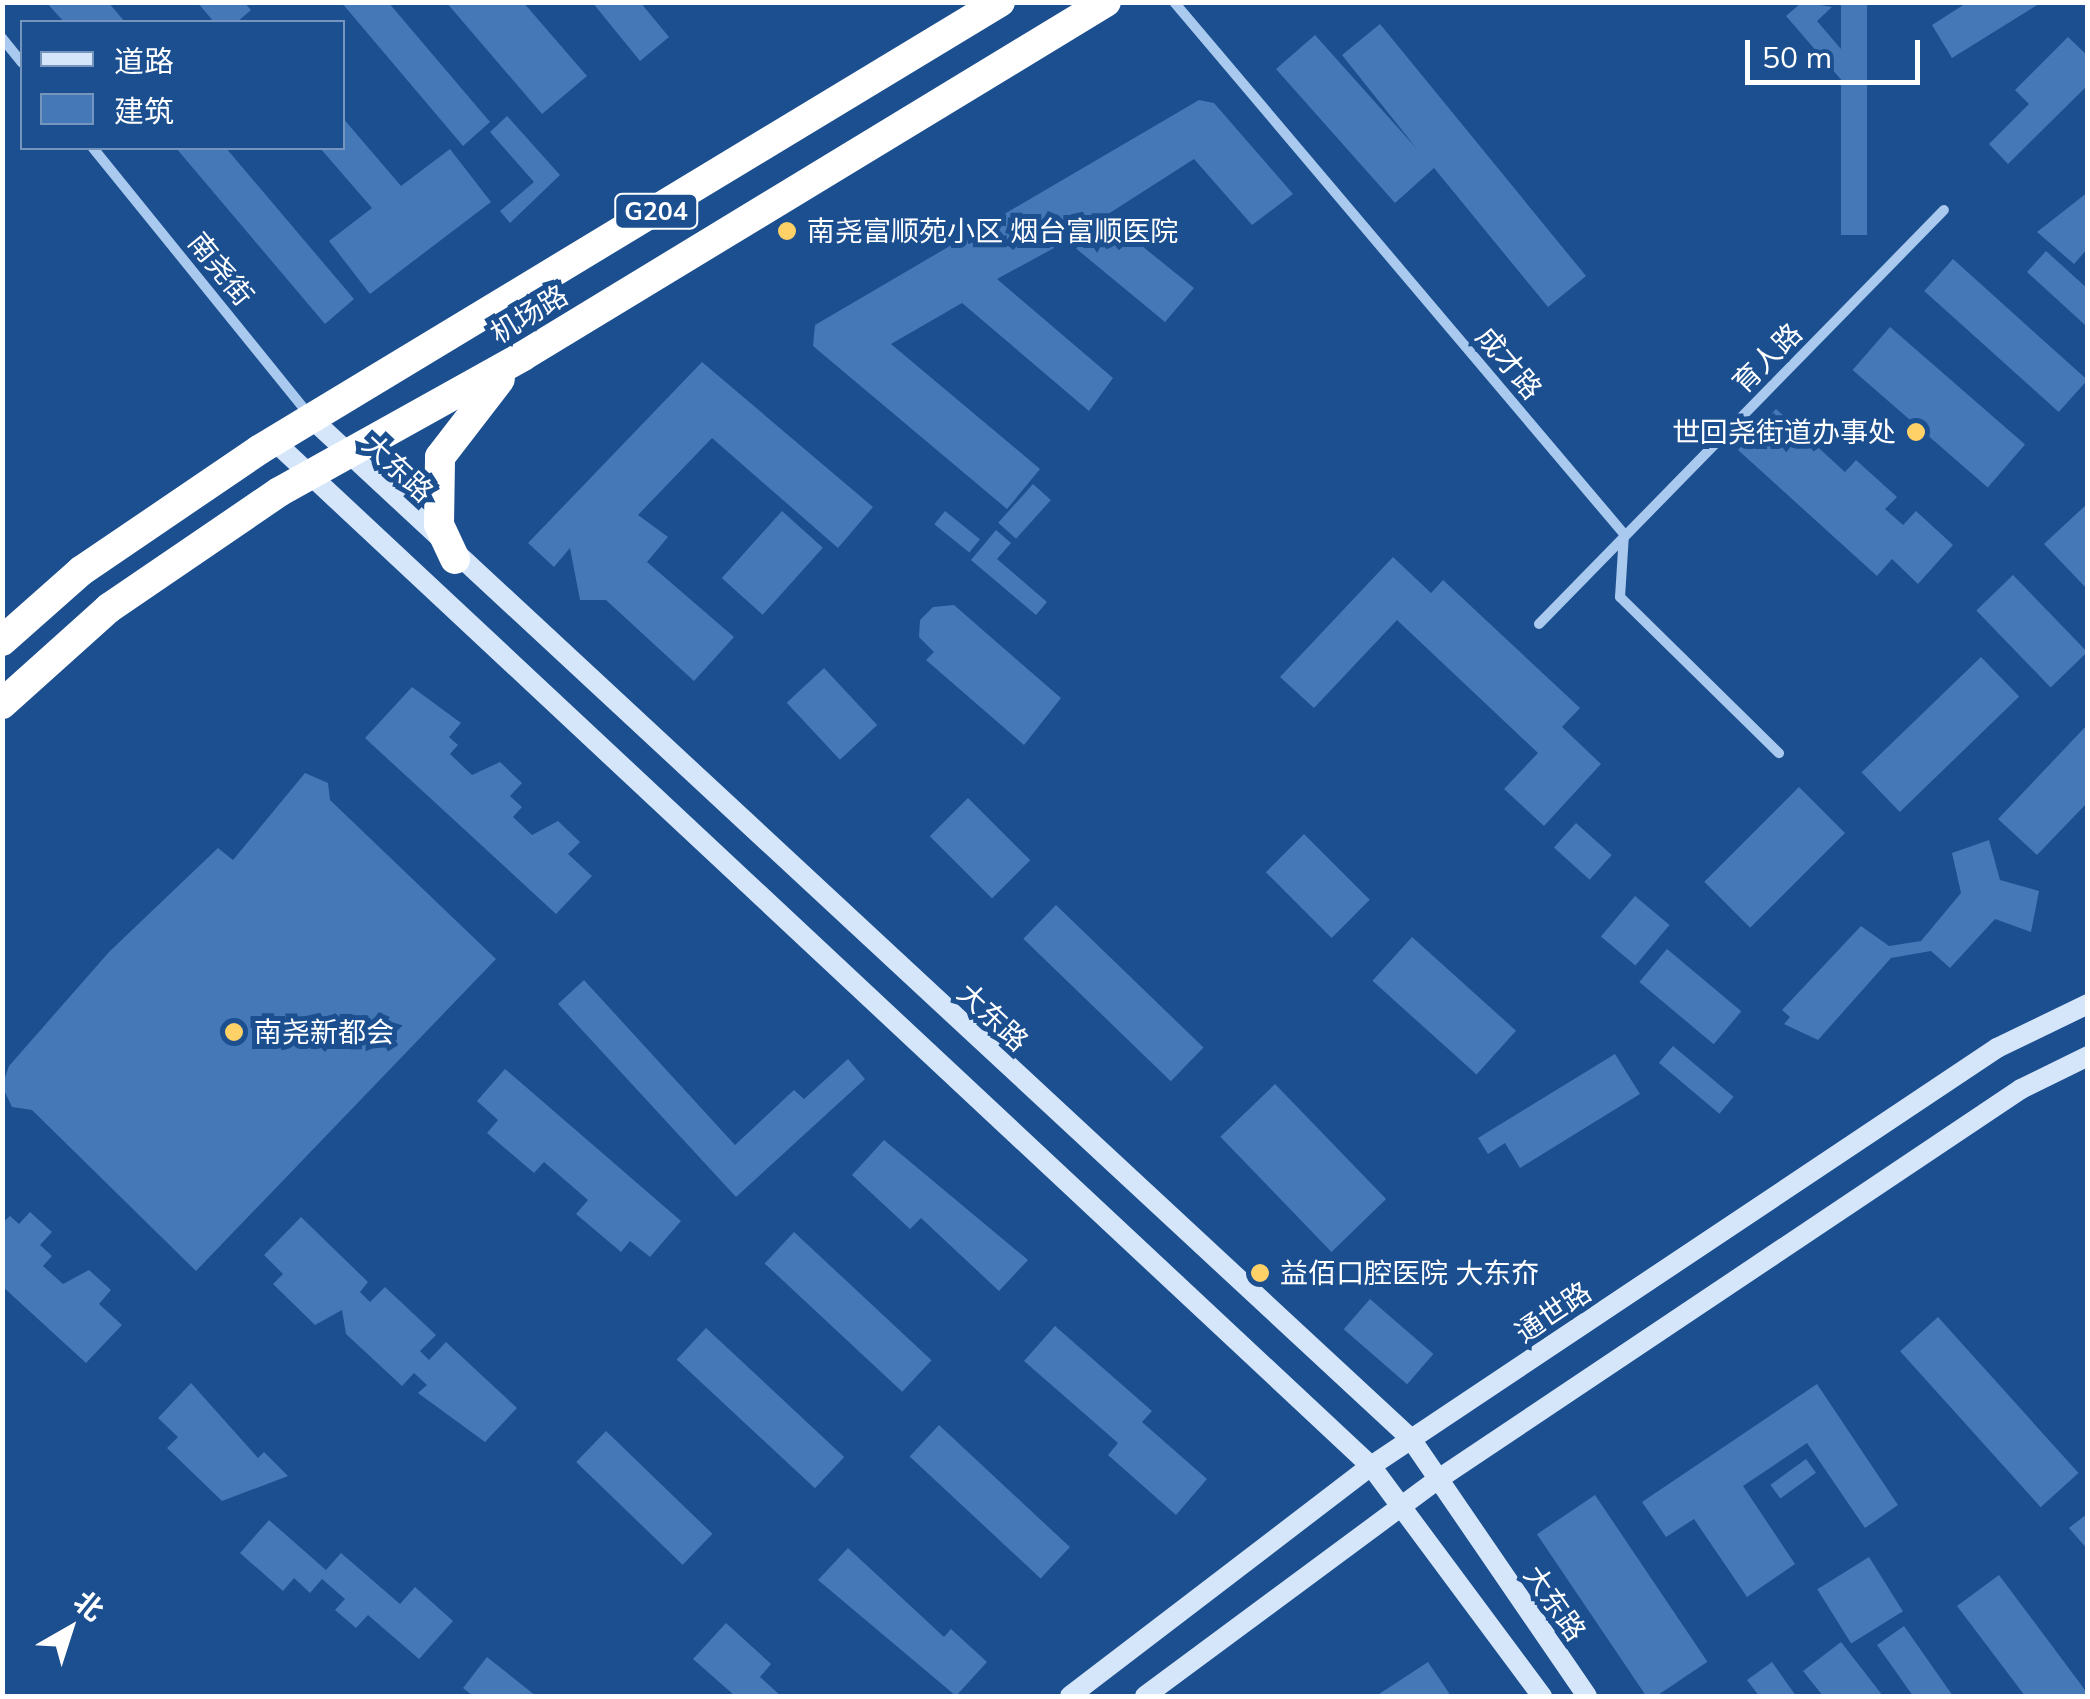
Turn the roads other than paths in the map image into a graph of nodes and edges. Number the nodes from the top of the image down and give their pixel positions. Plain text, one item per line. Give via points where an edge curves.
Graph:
1 (1000, 2) edge
2 (1106, 2) edge
3 (1174, 2) edge
4 (2, 38) edge
5 (20, 60) edge
6 (94, 150) edge
7 (1944, 210) dead end
8 (524, 356) junction
9 (312, 420) junction
10 (274, 441) junction
11 (342, 455) junction
12 (305, 477) junction
13 (1624, 534) junction
14 (455, 558) junction
15 (1539, 624) dead end
16 (2, 641) edge
17 (2, 704) edge
18 (1779, 753) dead end
19 (2088, 1004) edge
20 (2088, 1056) edge
21 (1411, 1440) junction
22 (1372, 1466) junction
23 (1437, 1480) junction
24 (1398, 1507) junction
25 (1070, 1696) edge
26 (1145, 1696) edge
27 (1542, 1696) edge
28 (1587, 1696) edge

1 - 9 highway, 机场路 / G204
2 - 8 highway, 机场路 / G204
3 - 13 street, 成才路
4 - 5 street
6 - 9 street, 南尧街
7 - 13 street, 育人路
8 - 11 highway, 机场路 / G204
8 - 14 highway via 440,457 439,524
9 - 10 highway, 机场路
9 - 11 street, 大东路
10 - 12 street
10 - 16 highway, 机场路 via 81,572
11 - 12 highway, 机场路 / G204
11 - 14 street, 大东路
12 - 17 highway, 机场路 / G204 via 109,608
12 - 22 street
13 - 15 street, 育人路
13 - 18 street via 1620,597
14 - 21 street, 大东路
19 - 21 street, 通世路 via 1997,1048
20 - 23 street via 2020,1089
21 - 22 street, 通世路
21 - 23 street, 大东路
22 - 24 street
22 - 25 street, 通世路
23 - 24 street
23 - 28 street, 大东路
24 - 26 street
24 - 27 street

